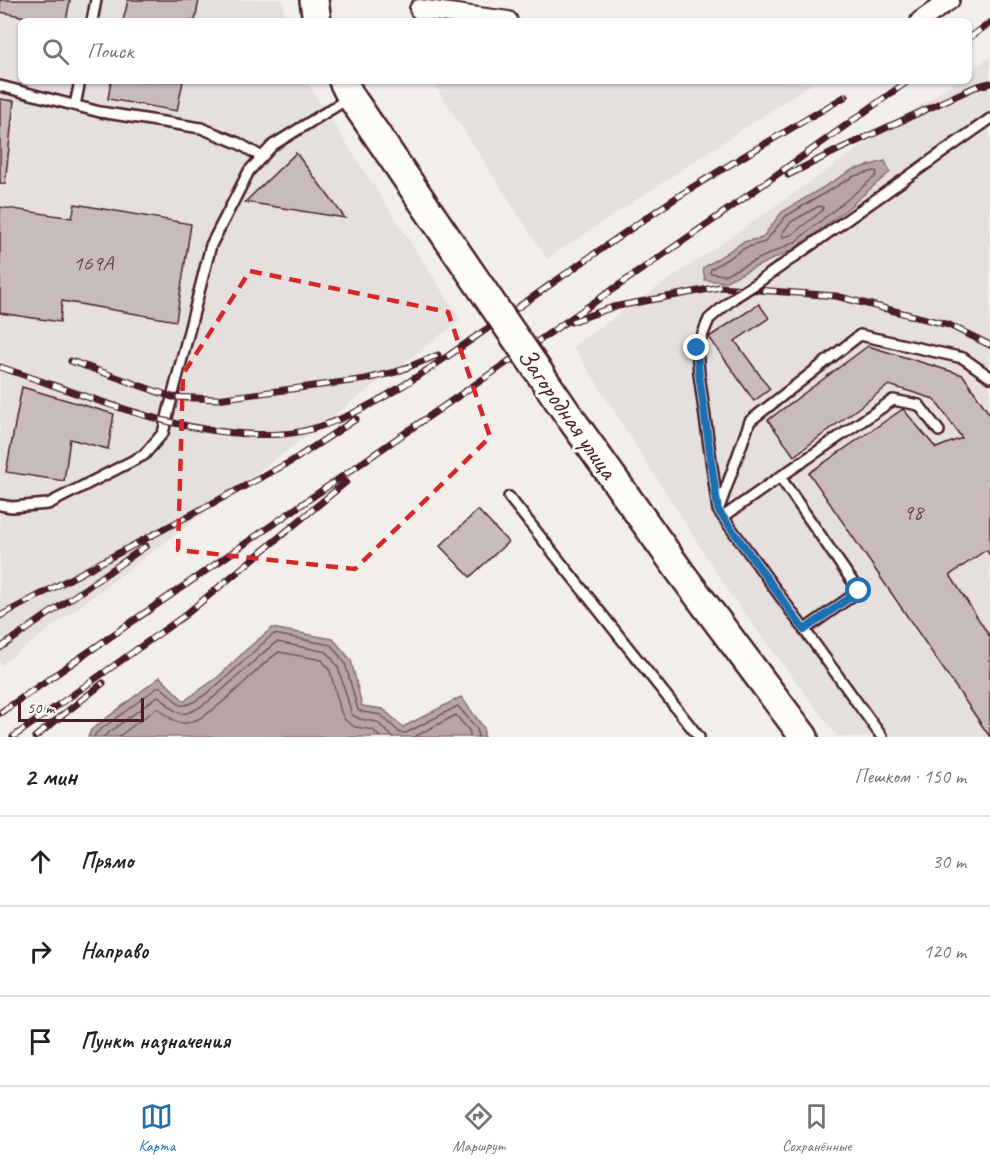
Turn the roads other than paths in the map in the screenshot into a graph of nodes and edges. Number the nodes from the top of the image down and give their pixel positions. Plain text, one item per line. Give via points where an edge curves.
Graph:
1 (96, 0) edge
2 (314, 0) edge
3 (950, 0) edge
4 (419, 9) dead end
5 (93, 18) edge
6 (317, 18) edge
7 (486, 18) edge
8 (924, 18) edge
9 (79, 84) edge
10 (0, 86) edge
11 (347, 89) edge
12 (75, 105) junction
13 (990, 120) edge
14 (262, 157) junction
15 (990, 376) edge
16 (939, 431) dead end
17 (780, 477) junction
18 (509, 497) dead end
19 (0, 506) edge
20 (720, 514) junction
21 (804, 630) junction
22 (699, 737) edge
23 (804, 737) edge
24 (882, 737) edge

1 - 5 lane
2 - 6 main road
3 - 8 street
4 - 7 street
9 - 12 lane
10 - 12 lane
11 - 14 lane
11 - 23 main road, Загородная улица, bridge via 569,416
12 - 14 lane via 201,128
13 - 20 lane, bridge via 709,319 697,348
14 - 19 lane via 249,171 211,245 163,433 144,455 48,504
15 - 20 lane via 963,357 860,334 750,421
16 - 17 lane via 919,405 893,400
17 - 20 lane
17 - 21 lane via 859,591
18 - 22 lane
20 - 21 lane
21 - 24 lane

